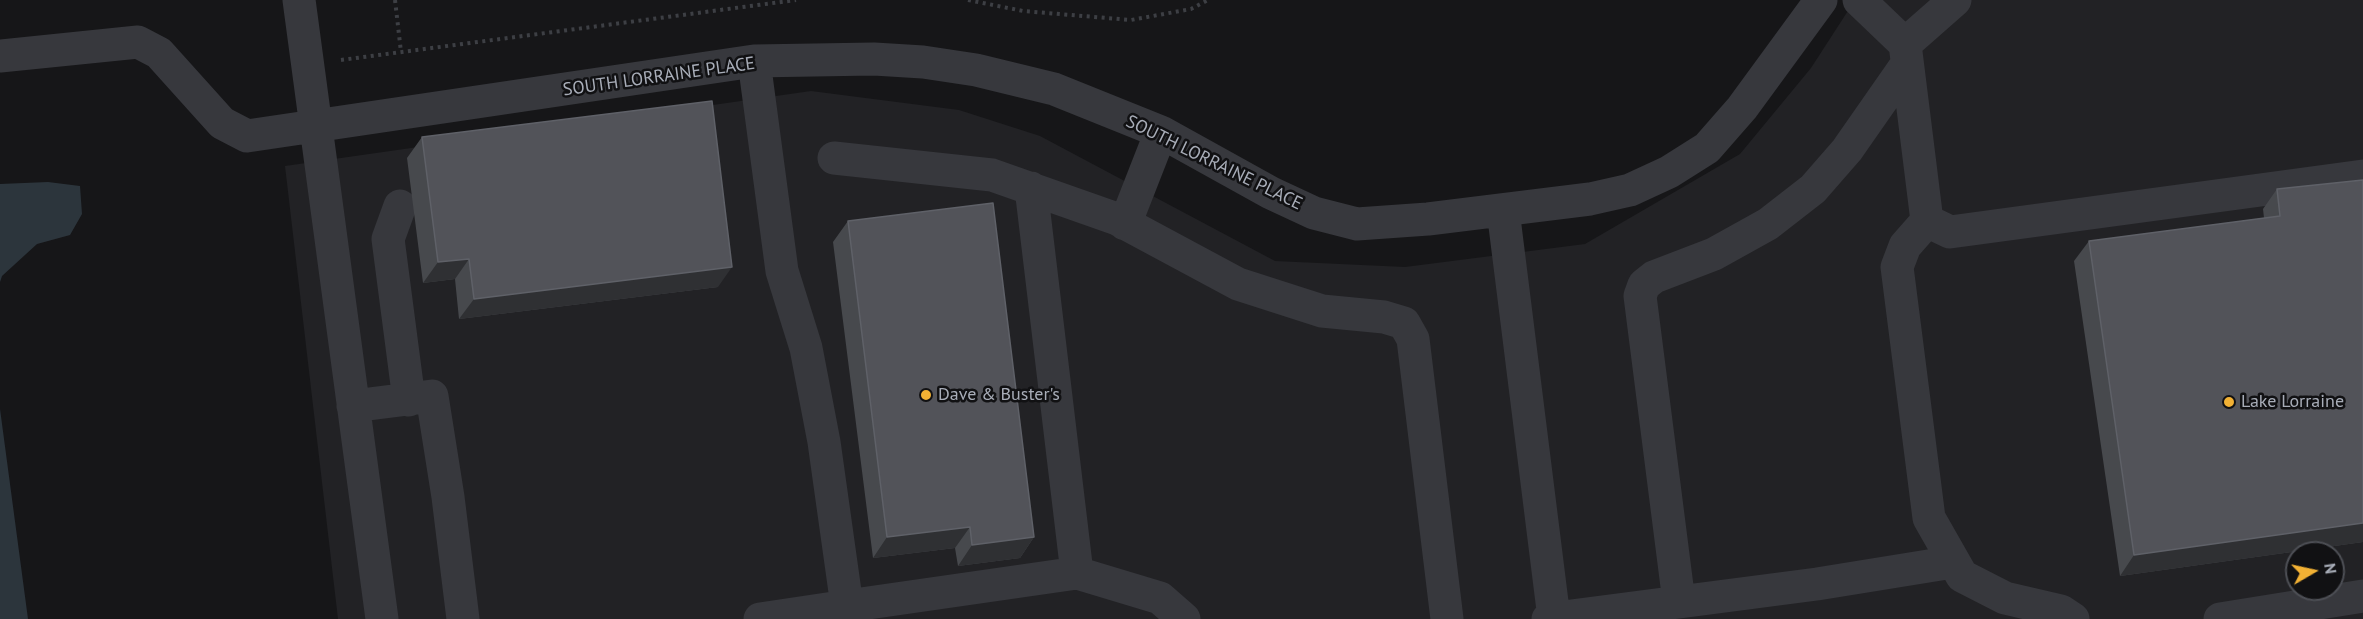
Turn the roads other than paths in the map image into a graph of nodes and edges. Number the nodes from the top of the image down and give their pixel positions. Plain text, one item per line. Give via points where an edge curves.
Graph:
1 (299, 0) edge
2 (1821, 0) edge
3 (1858, 0) edge
4 (1955, 0) edge
5 (1906, 54) junction
6 (0, 56) edge
7 (754, 61) junction
8 (316, 127) junction
9 (1161, 132) junction
10 (834, 158) dead end
11 (2363, 176) edge
12 (1031, 188) junction
13 (400, 206) dead end
14 (1503, 210) junction
15 (1927, 221) junction
16 (1125, 224) junction
17 (409, 400) junction
18 (353, 406) junction
19 (1953, 562) junction
20 (1077, 573) junction
21 (2363, 596) edge
22 (1679, 602) junction
23 (847, 606) junction
24 (1554, 618) edge
25 (382, 619) edge
26 (463, 619) edge
27 (760, 619) edge
28 (1184, 619) edge
29 (1447, 619) edge
30 (1548, 619) edge
31 (2073, 619) edge
32 (2220, 619) edge

1 - 8 street
2 - 14 street, SOUTH LORRAINE PLACE via 1742,108 1707,148 1630,190
3 - 5 street
4 - 5 street
5 - 15 street
5 - 22 street via 1847,150 1812,189 1768,224 1714,254 1654,277 1644,285 1640,296
6 - 8 street, SOUTH LORRAINE PLACE via 138,42 159,53 222,123 248,136
7 - 8 street, SOUTH LORRAINE PLACE
7 - 9 street, SOUTH LORRAINE PLACE via 874,59 976,70 1054,89
7 - 23 street via 782,271 807,348
8 - 18 street
9 - 14 street, SOUTH LORRAINE PLACE via 1271,193 1314,213 1357,224
9 - 16 street
10 - 12 street via 992,175
11 - 15 street via 1950,232
12 - 16 street
12 - 20 street
13 - 17 street via 388,239
14 - 24 street
15 - 19 street via 1905,246 1897,267 1929,518
16 - 29 street via 1238,284 1322,311 1384,317 1404,323 1413,339
17 - 18 street
17 - 26 street via 432,396
18 - 25 street
19 - 22 street
19 - 31 street via 1962,576 2005,598 2061,610
20 - 23 street
20 - 28 street via 1160,598
21 - 32 street
22 - 24 street
23 - 27 street
24 - 30 street

